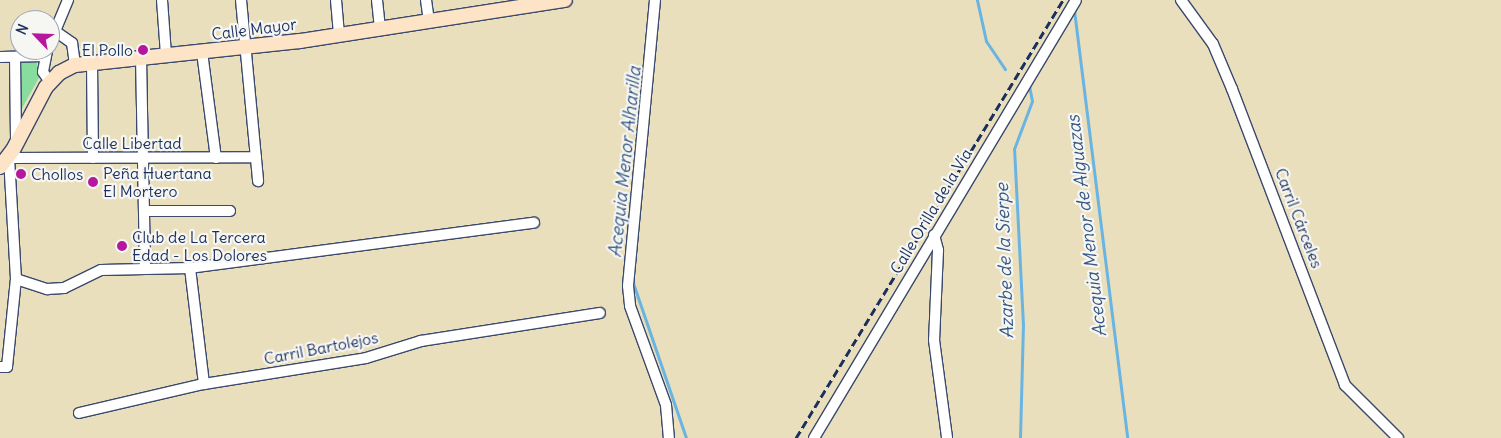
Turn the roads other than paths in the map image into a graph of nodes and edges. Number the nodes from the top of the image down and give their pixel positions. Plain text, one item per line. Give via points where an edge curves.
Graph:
1 (68, 0) edge
2 (162, 0) edge
3 (241, 0) edge
4 (336, 0) edge
5 (377, 0) edge
6 (426, 0) edge
7 (655, 0) edge
8 (1076, 0) edge
9 (1181, 0) edge
10 (556, 1) edge
11 (60, 19) edge
12 (429, 21) junction
13 (380, 29) junction
14 (60, 35) edge
15 (339, 36) junction
16 (244, 48) junction
17 (202, 52) junction
18 (166, 55) junction
19 (141, 57) junction
20 (14, 60) edge
21 (45, 60) edge
22 (92, 62) junction
23 (75, 66) junction
24 (50, 82) junction
25 (16, 145) junction
26 (256, 157) junction
27 (94, 158) junction
28 (145, 158) junction
29 (216, 158) junction
30 (4, 163) edge
31 (258, 181) dead end
32 (145, 211) junction
33 (230, 211) dead end
34 (534, 224) dead end
35 (934, 235) junction
36 (190, 268) junction
37 (145, 269) junction
38 (16, 279) junction
39 (600, 313) dead end
40 (4, 367) edge
41 (204, 384) junction
42 (79, 412) dead end
43 (669, 438) edge
44 (814, 438) edge
45 (947, 438) edge
46 (1398, 438) edge

1 - 11 street
2 - 18 street
3 - 16 street
4 - 15 street
5 - 13 street
6 - 12 street
7 - 43 street via 628,286 630,306 666,405
8 - 35 street, Calle Orilla de la Vía
9 - 46 street, Carril Cárceles via 1212,44 1232,89 1345,385
10 - 12 main road, Calle Mayor
12 - 13 main road, Calle Mayor
13 - 15 main road, Calle Mayor
14 - 23 street via 72,43
15 - 16 main road, Calle Mayor
16 - 17 main road, Calle Mayor
16 - 26 street
17 - 18 main road, Calle Mayor
17 - 29 street
18 - 19 main road, Calle Mayor
19 - 22 main road, Calle Mayor
19 - 28 street
20 - 25 street
21 - 24 street via 43,72
22 - 23 main road, Calle Mayor
22 - 27 street
23 - 24 main road, Calle Mayor via 64,70
24 - 25 main road, Calle Mayor
25 - 30 main road, Calle Mayor
26 - 29 street, Calle Libertad
26 - 31 street
27 - 28 street, Calle Libertad
27 - 30 street, Calle Libertad
28 - 29 street, Calle Libertad
28 - 32 street
30 - 38 street
32 - 33 street
32 - 37 street
34 - 36 street
35 - 44 street, Calle Orilla de la Vía
35 - 45 street via 938,250 934,340
36 - 37 street
36 - 41 street
37 - 38 street via 101,270 64,288 47,289
38 - 40 street
39 - 41 street, Carril Bartolejos via 421,340 366,358
41 - 42 street, Carril Bartolejos

